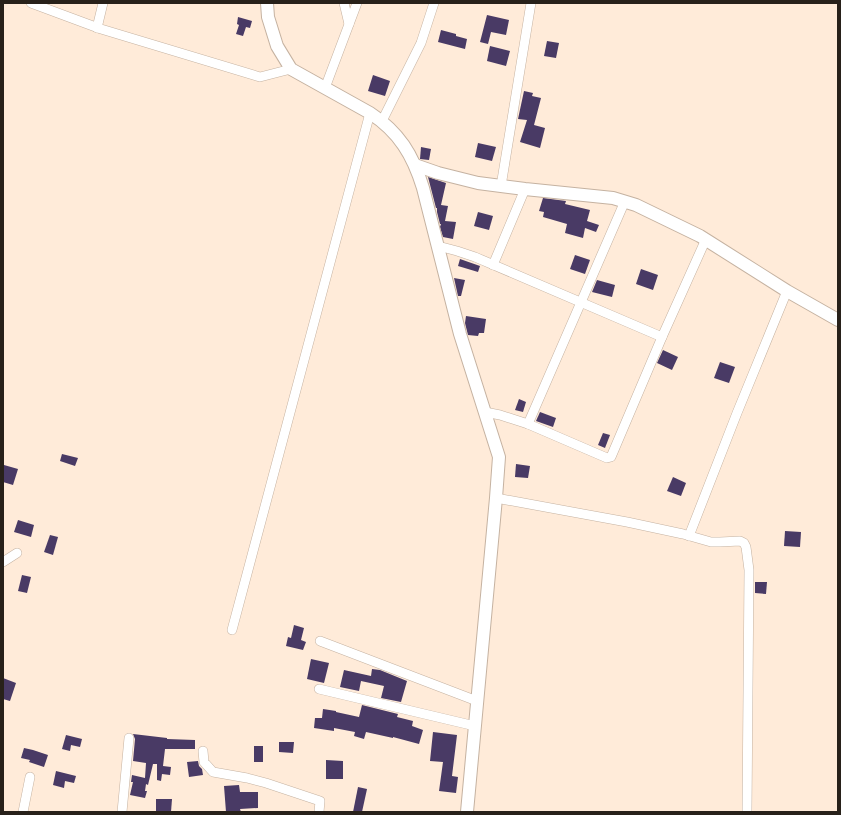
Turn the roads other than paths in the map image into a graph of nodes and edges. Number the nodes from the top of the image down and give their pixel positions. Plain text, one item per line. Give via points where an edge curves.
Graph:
1 (31, 3) edge
2 (103, 3) edge
3 (267, 3) edge
4 (344, 3) edge
5 (357, 3) edge
6 (434, 3) edge
7 (531, 3) edge
8 (349, 24) junction
9 (97, 28) junction
10 (291, 68) junction
11 (325, 88) junction
12 (370, 113) junction
13 (382, 121) junction
14 (415, 165) junction
15 (501, 186) junction
16 (525, 189) junction
17 (625, 201) junction
18 (706, 239) junction
19 (438, 246) junction
20 (493, 265) junction
21 (787, 291) junction
22 (580, 303) junction
23 (838, 320) edge
24 (662, 337) junction
25 (485, 412) junction
26 (528, 424) junction
27 (496, 498) junction
28 (689, 536) junction
29 (17, 553) dead end
30 (3, 562) edge
31 (232, 630) dead end
32 (320, 641) dead end
33 (319, 689) dead end
34 (477, 701) junction
35 (475, 726) junction
36 (129, 738) dead end
37 (203, 751) dead end
38 (30, 777) dead end
39 (23, 812) edge
40 (122, 812) edge
41 (319, 812) edge
42 (467, 812) edge
43 (747, 812) edge

1 - 9 street
2 - 9 street
3 - 10 street via 268,17 277,46
4 - 8 street
5 - 8 street
6 - 13 street via 421,43
7 - 15 street
8 - 11 street
9 - 10 street via 260,77
10 - 11 street
11 - 12 street
12 - 13 street
12 - 31 street
13 - 14 street via 403,144
14 - 15 street via 449,176
14 - 19 street
15 - 16 street
16 - 17 street
16 - 20 street
17 - 18 street
17 - 22 street
18 - 21 street
18 - 24 street
19 - 20 street
19 - 25 street via 460,334
20 - 22 street
21 - 23 street
21 - 28 street
22 - 24 street
22 - 26 street
24 - 26 street via 611,457 607,458
25 - 26 street
25 - 27 street via 499,457
27 - 28 street
27 - 34 street
28 - 43 street via 711,542 740,541 746,546
29 - 30 street
32 - 34 street
33 - 35 street
34 - 35 street
35 - 42 street
36 - 40 street
37 - 41 street via 204,762 213,772 247,778 320,800
38 - 39 street

